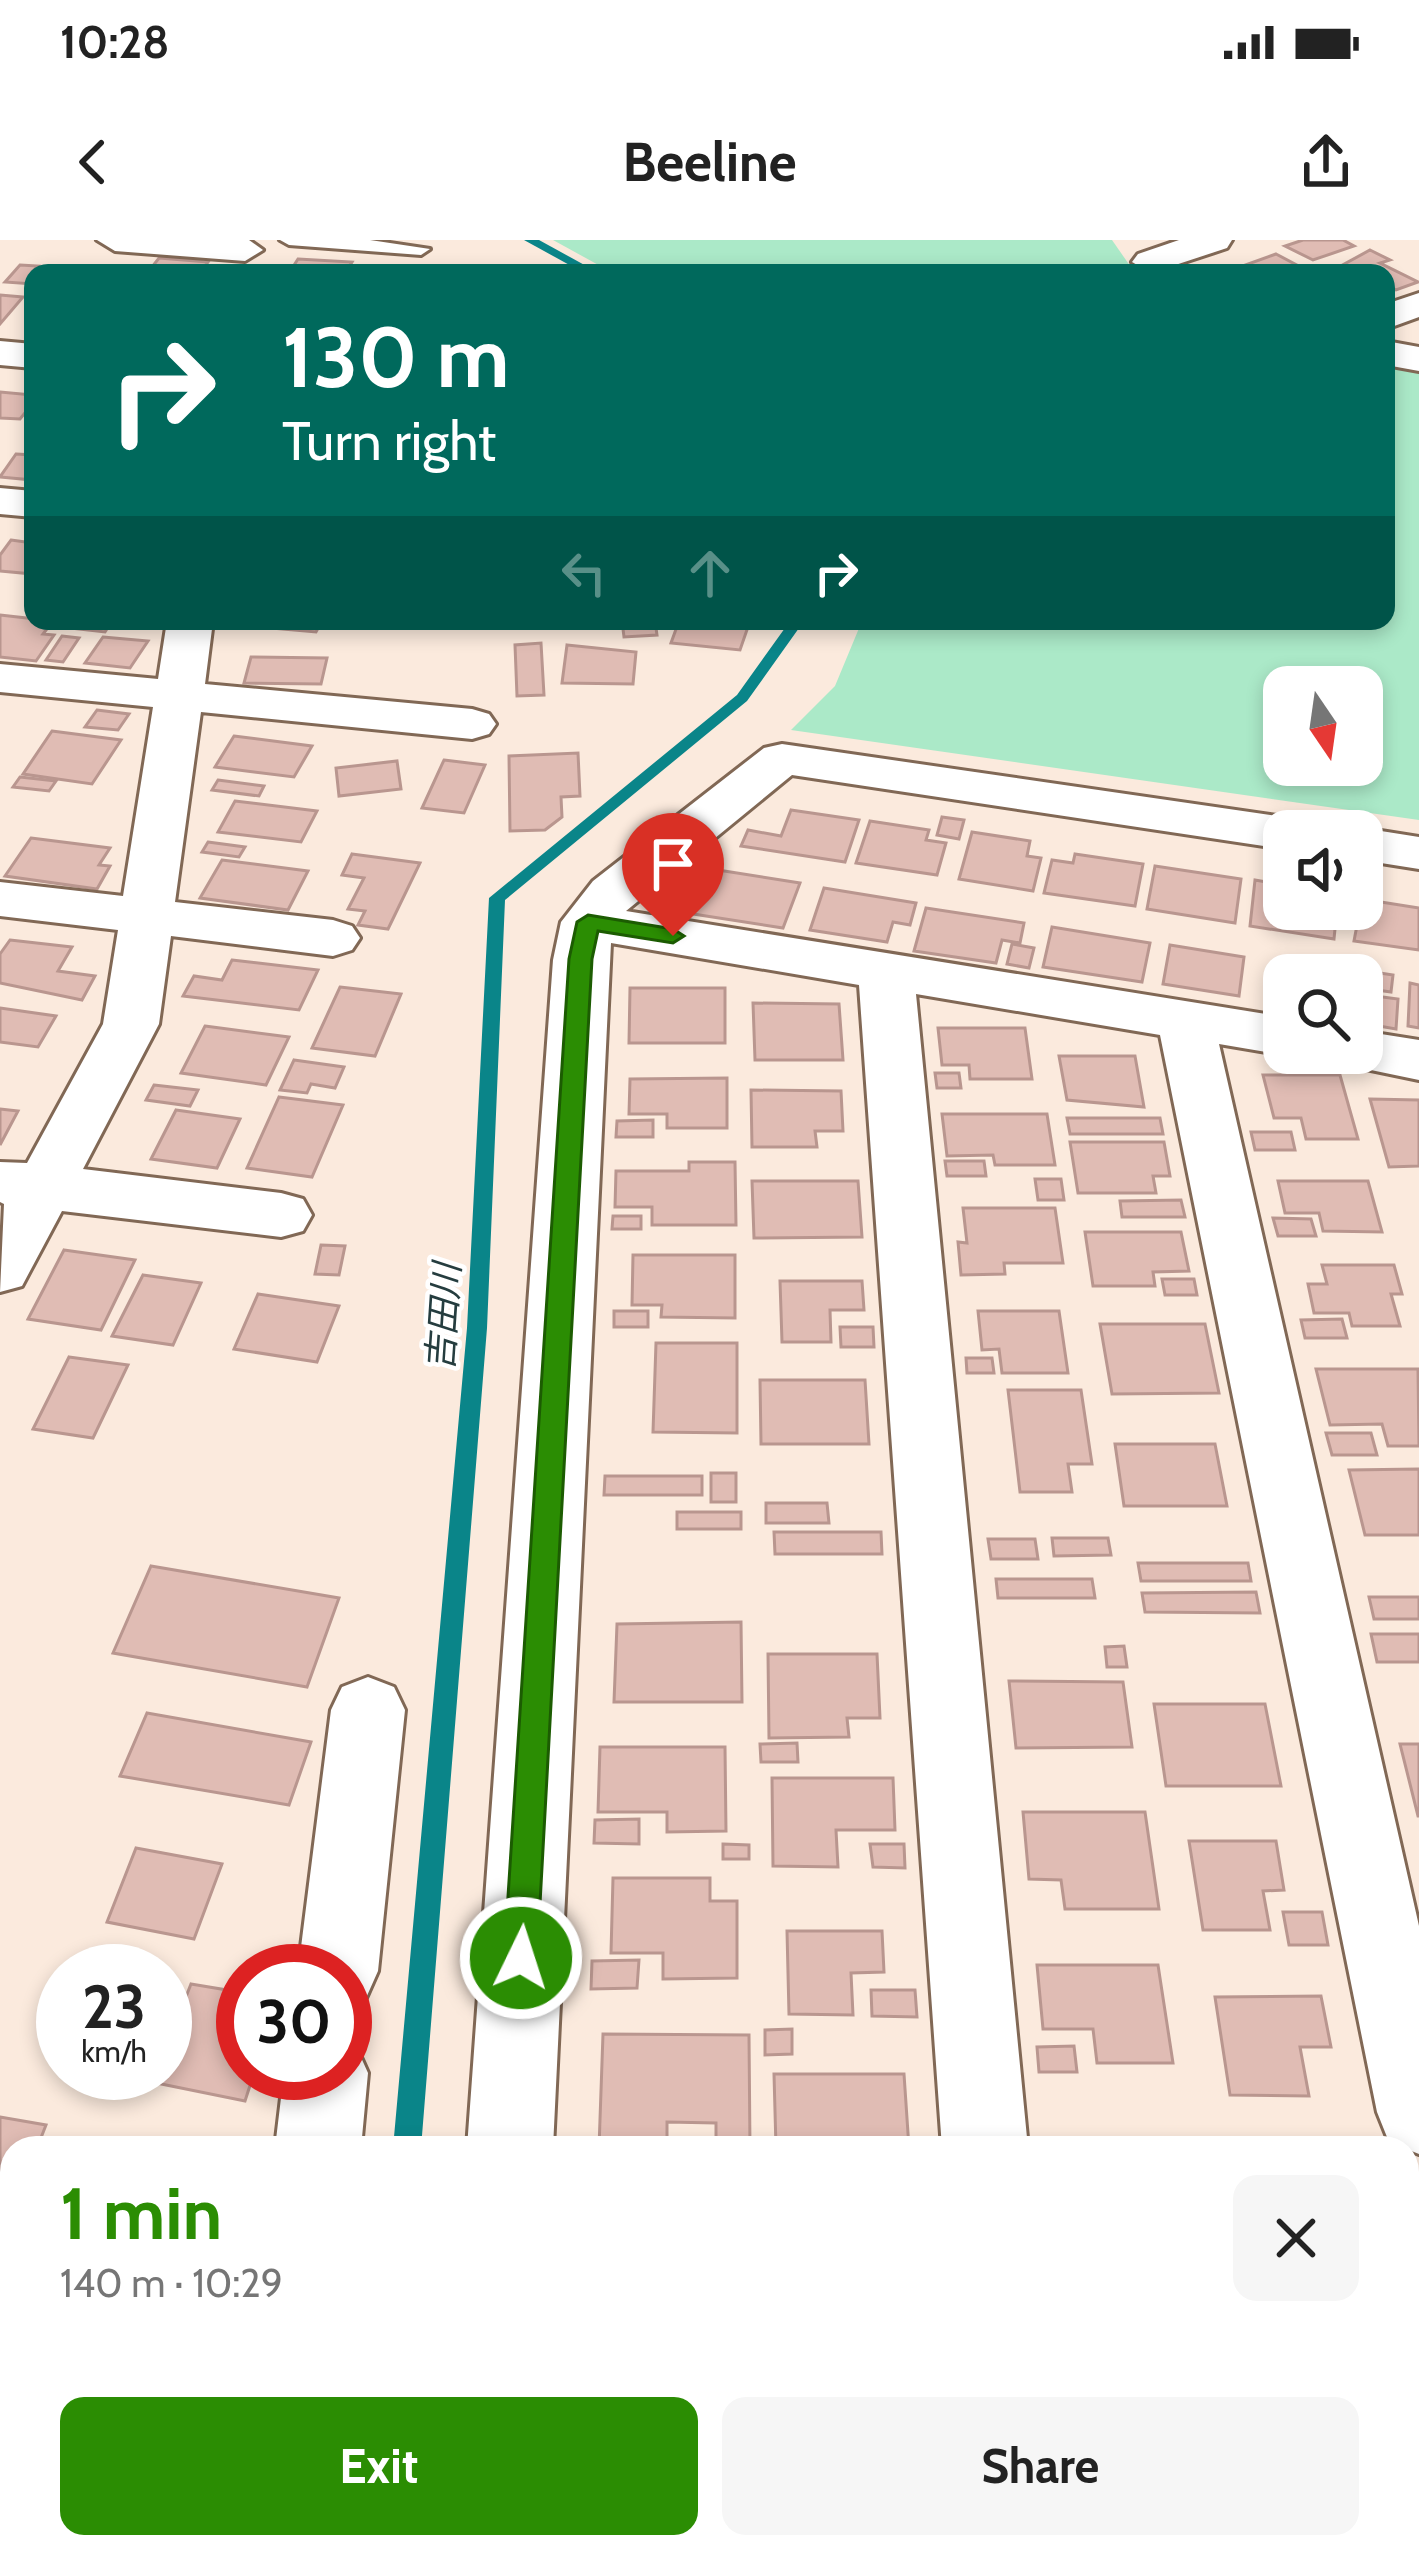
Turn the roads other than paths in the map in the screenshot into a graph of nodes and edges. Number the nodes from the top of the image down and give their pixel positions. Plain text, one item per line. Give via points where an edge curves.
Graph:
1 (115, 240) edge
2 (289, 240) edge
3 (1214, 240) edge
4 (421, 249) dead end
5 (245, 254) edge
6 (1148, 258) edge
7 (189, 630) edge
8 (0, 678) edge
9 (178, 696) junction
10 (472, 724) dead end
11 (1263, 830) edge
12 (1383, 847) edge
13 (1419, 853) edge
14 (0, 899) edge
15 (146, 918) junction
16 (588, 922) junction
17 (333, 938) dead end
18 (886, 971) junction
19 (1186, 1019) junction
20 (1263, 1032) edge
21 (1383, 1054) edge
22 (1419, 1060) edge
23 (22, 1184) edge
24 (281, 1216) dead end
25 (0, 1269) edge
26 (368, 1709) dead end
27 (341, 1944) edge
28 (323, 2100) edge
29 (1419, 2112) edge
30 (319, 2136) edge
31 (511, 2136) edge
32 (984, 2136) edge

1 - 5 street
2 - 4 lane
3 - 6 street
7 - 9 street
8 - 9 street
9 - 10 street
9 - 15 street
11 - 16 street via 782,759 612,893
12 - 13 street
14 - 15 street
15 - 17 street
15 - 23 street via 131,1024
16 - 18 street
16 - 31 street
18 - 19 street
18 - 32 street
19 - 20 street
19 - 29 street
21 - 22 street
23 - 24 street
23 - 25 street
26 - 27 street
28 - 30 street

